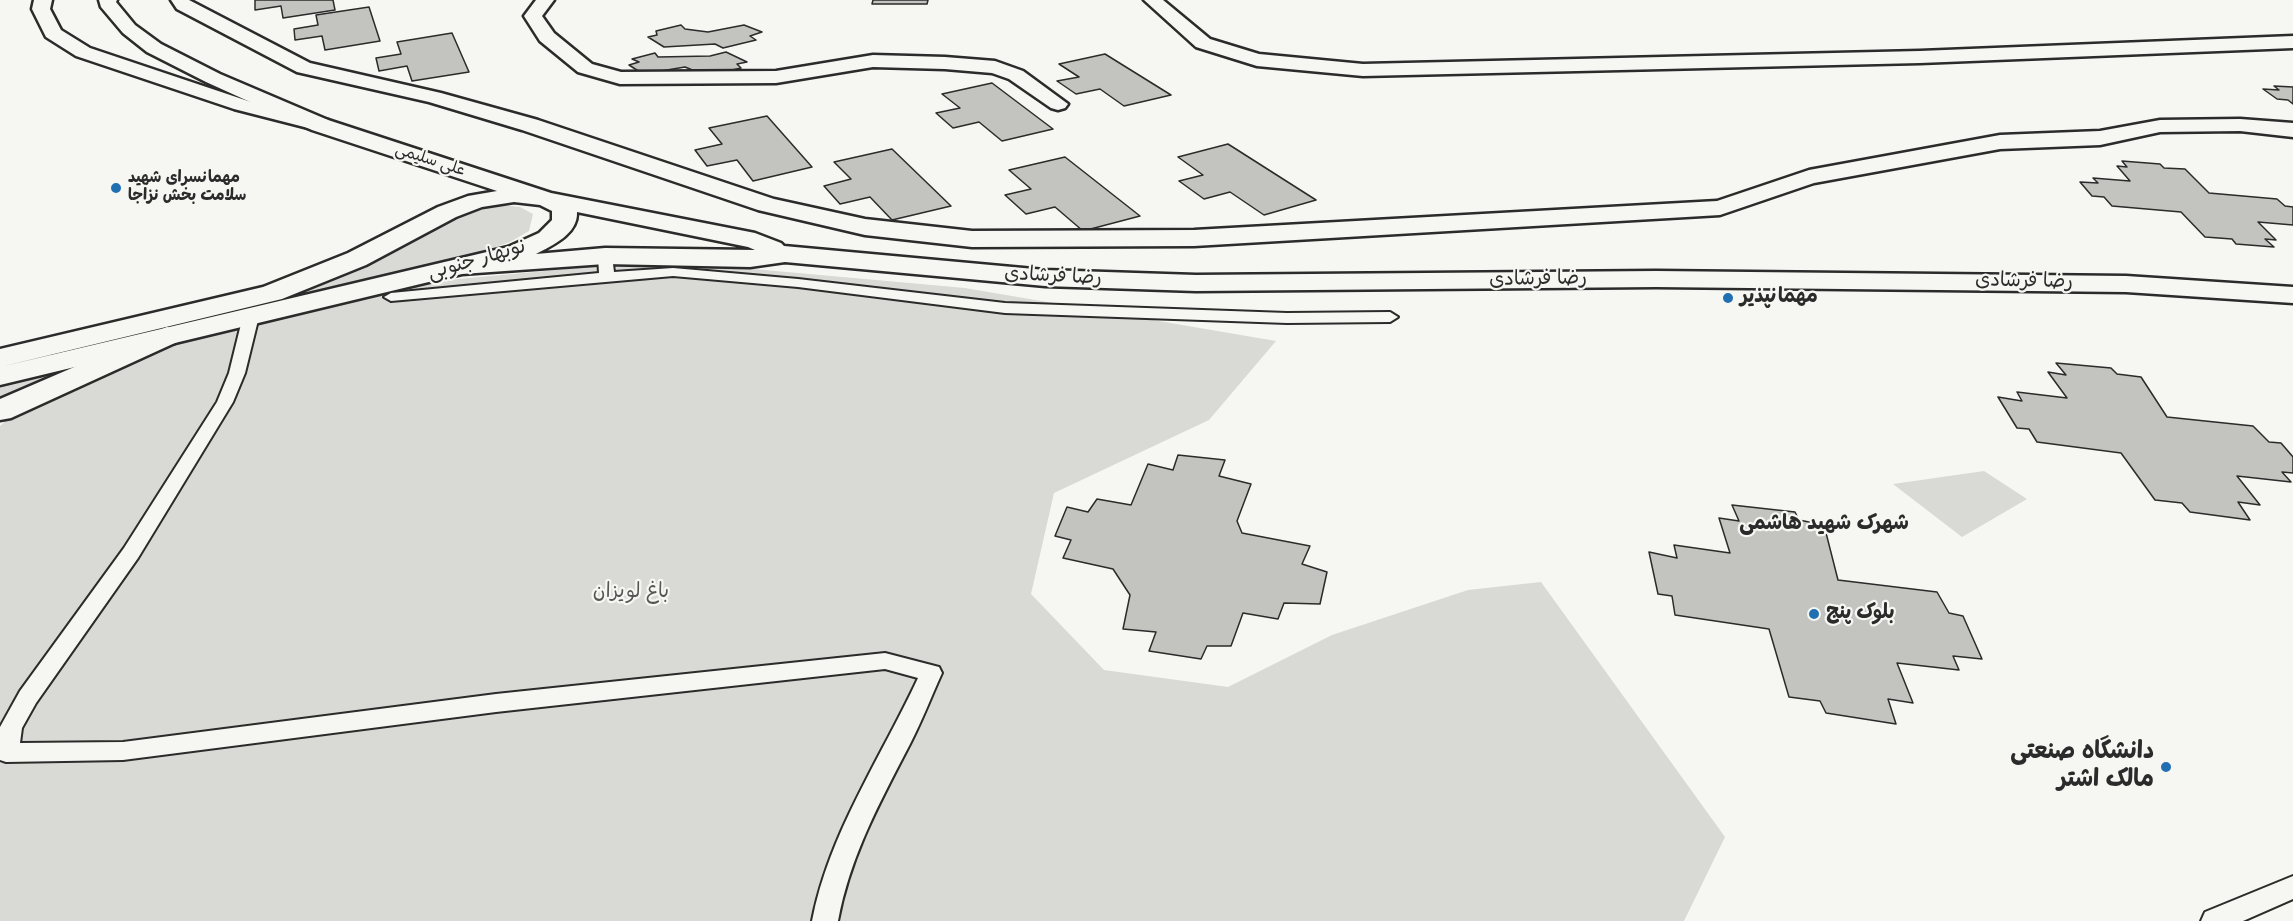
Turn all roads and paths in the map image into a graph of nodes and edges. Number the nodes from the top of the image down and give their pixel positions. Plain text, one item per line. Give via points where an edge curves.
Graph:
1 (43, 0) edge
2 (108, 0) edge
3 (180, 0) edge
4 (545, 0) edge
5 (1153, 0) edge
6 (2293, 42) edge
7 (1058, 104) dead end
8 (320, 125) junction
9 (2293, 130) edge
10 (546, 199) junction
11 (785, 254) junction
12 (606, 266) junction
13 (465, 267) junction
14 (2293, 295) edge
15 (391, 297) dead end
16 (251, 316) junction
17 (1390, 317) dead end
18 (167, 336) junction
19 (0, 358) edge
20 (0, 376) edge
21 (0, 411) edge
22 (2293, 887) edge
23 (825, 921) edge
24 (2214, 921) edge

1 - 8 main road via 41,9 53,33 83,52 241,105
2 - 8 main road, علی سلیمی via 129,29 154,48
3 - 9 main road via 304,68 434,97 531,125 767,206 865,227 972,239 1194,238 1720,208 1809,177 2001,142 2100,138 2160,126 2240,125
4 - 7 main road via 533,16 547,37 585,68 620,78 776,77 873,61 945,63 995,67 1016,75
5 - 6 main road via 1203,43 1257,60 1363,70 1920,57
8 - 10 main road, علی سلیمی
10 - 11 main road, علی سلیمی via 754,241
10 - 13 main road, نوبهار جنوبی via 564,208 566,222 548,238 517,253
10 - 19 main road via 514,195 477,201 414,227 357,259 272,293
11 - 12 main road
11 - 14 main road, رضا فرشادی via 1045,278 1196,283 1656,279 2114,283
12 - 13 main road
12 - 15 lane
12 - 17 lane via 798,283 1005,308 1287,318
13 - 16 main road, نوبهار جنوبی
16 - 18 main road, نوبهار جنوبی
16 - 23 lane via 237,373 225,402 131,553 28,697 11,728 6,753 123,751 495,704 885,661 932,674 858,816 840,858
18 - 20 main road, نوبهار جنوبی
18 - 21 main road
22 - 24 lane

